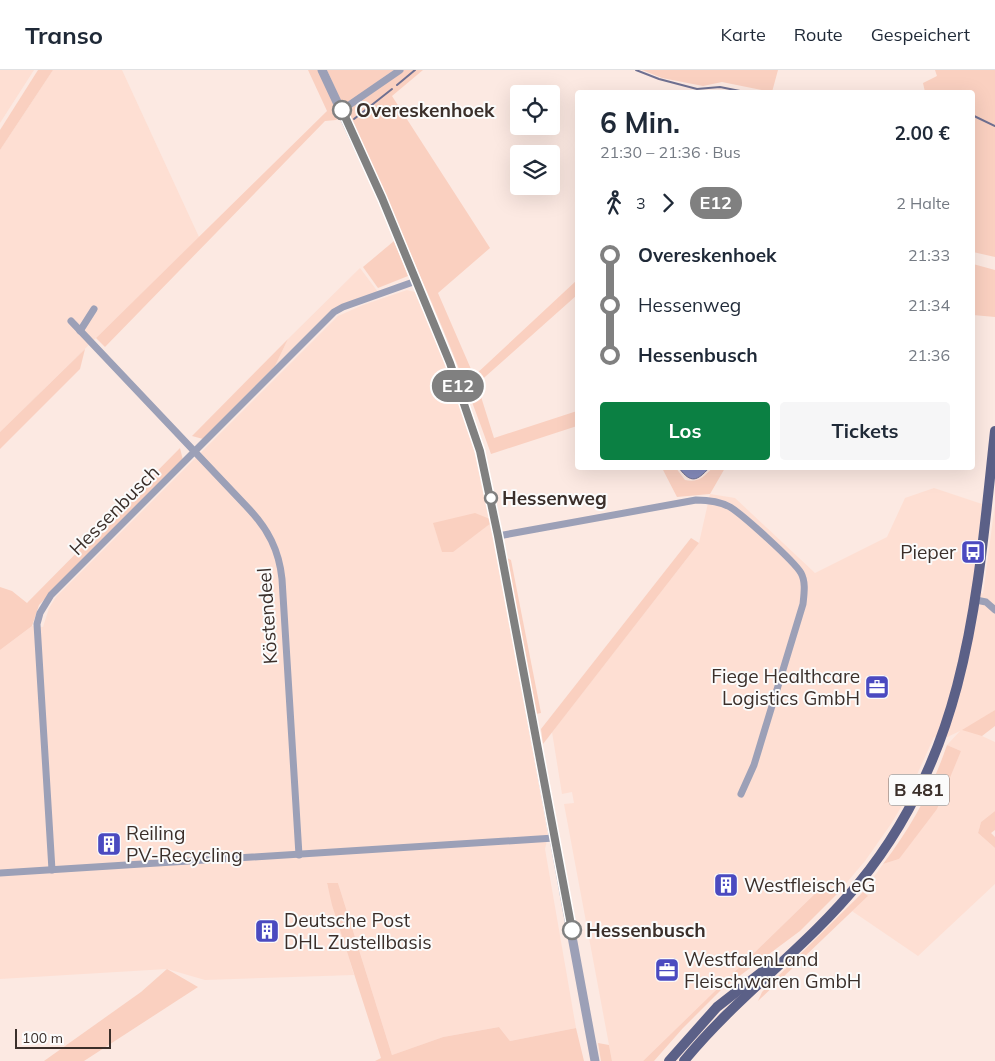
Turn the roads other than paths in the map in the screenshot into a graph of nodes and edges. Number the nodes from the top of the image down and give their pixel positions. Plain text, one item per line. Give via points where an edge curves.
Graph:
1 (322, 70) edge
2 (400, 70) edge
3 (342, 110) junction
4 (416, 281) junction
5 (94, 309) dead end
6 (71, 321) dead end
7 (80, 331) junction
8 (995, 431) edge
9 (195, 454) junction
10 (498, 536) junction
11 (976, 600) junction
12 (995, 610) edge
13 (740, 794) dead end
14 (554, 838) junction
15 (299, 855) junction
16 (52, 870) junction
17 (0, 873) edge
18 (798, 946) junction
19 (595, 1061) edge
20 (669, 1061) edge
21 (684, 1061) edge

1 - 3 street
2 - 3 street
3 - 4 street
4 - 9 street, Hessenbusch via 334,312
4 - 10 street via 470,421
5 - 7 street
6 - 7 street, Köstendeel
7 - 9 street, Köstendeel
8 - 11 main road, B 481
9 - 15 street, Köstendeel via 262,524 278,556
9 - 16 street, Hessenbusch via 51,595 40,613 37,624
10 - 13 street via 696,500 712,501 731,508 784,555 800,573 803,604 755,763
10 - 14 street
11 - 12 street via 986,602
11 - 18 main road, B 481 via 963,669 949,719 916,796 868,872
14 - 15 street
14 - 19 street
15 - 16 street
16 - 17 street
18 - 20 main road, B 481 via 731,994
18 - 21 main road, B 481 via 720,1021

